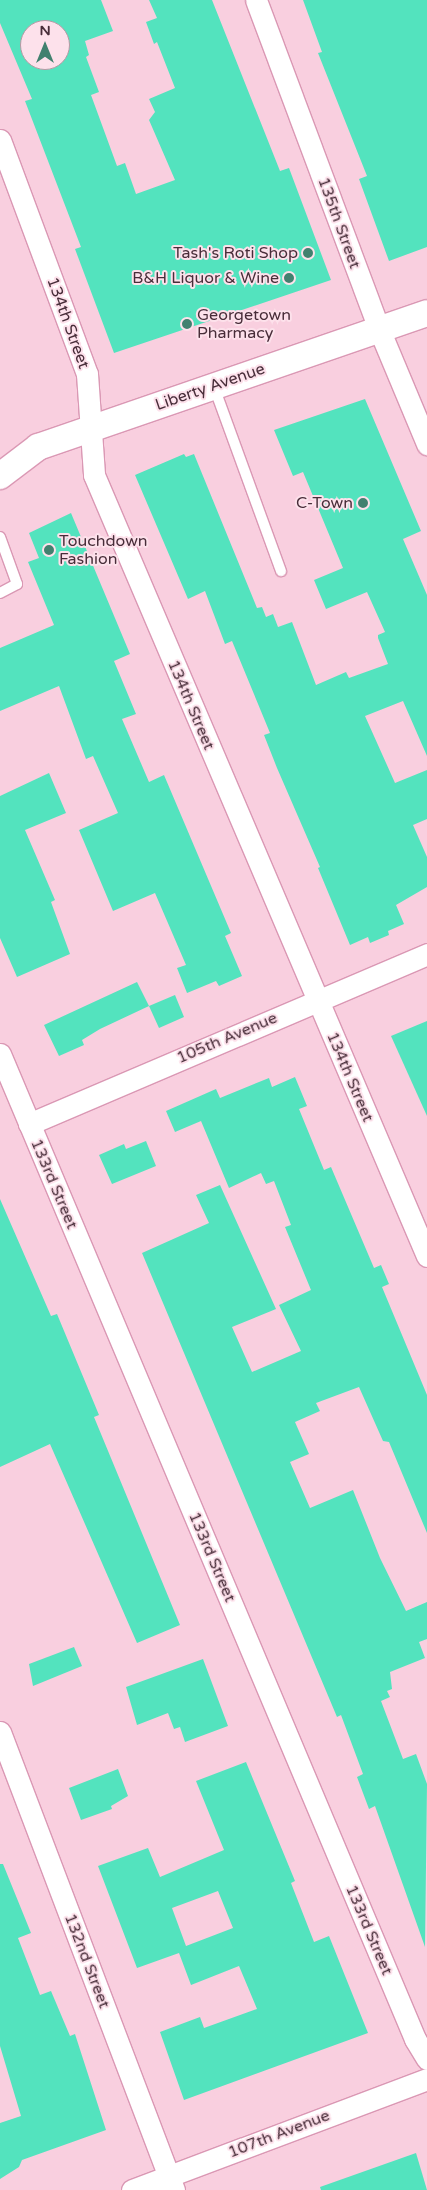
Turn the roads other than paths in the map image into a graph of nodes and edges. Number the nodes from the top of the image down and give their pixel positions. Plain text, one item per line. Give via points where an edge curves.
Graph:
1 (256, 0) edge
2 (0, 140) edge
3 (427, 313) edge
4 (379, 329) junction
5 (214, 386) junction
6 (92, 427) junction
7 (427, 444) edge
8 (38, 447) junction
9 (0, 458) edge
10 (0, 476) edge
11 (0, 538) edge
12 (281, 571) dead end
13 (0, 593) edge
14 (427, 954) edge
15 (316, 1000) junction
16 (0, 1054) edge
17 (29, 1124) junction
18 (427, 1256) edge
19 (0, 1732) edge
20 (427, 2059) edge
21 (427, 2079) edge
22 (172, 2183) edge
23 (132, 2190) edge

1 - 4 street, 135th Street
2 - 6 street, 134th Street via 87,374
3 - 4 street, Liberty Avenue
4 - 5 street, Liberty Avenue
4 - 7 street, 135th Street
5 - 6 street, Liberty Avenue
5 - 12 lane
6 - 8 street, Liberty Avenue
6 - 15 street, 134th Street via 94,475
8 - 9 street
8 - 10 street, Liberty Avenue
11 - 13 lane via 17,584
14 - 15 street, 105th Avenue
15 - 17 street, 105th Avenue
15 - 18 street, 134th Street
16 - 17 street, 133rd Street
17 - 20 street, 133rd Street via 415,2039
19 - 22 street, 132nd Street
21 - 22 street, 107th Avenue
22 - 23 street, 107th Avenue

